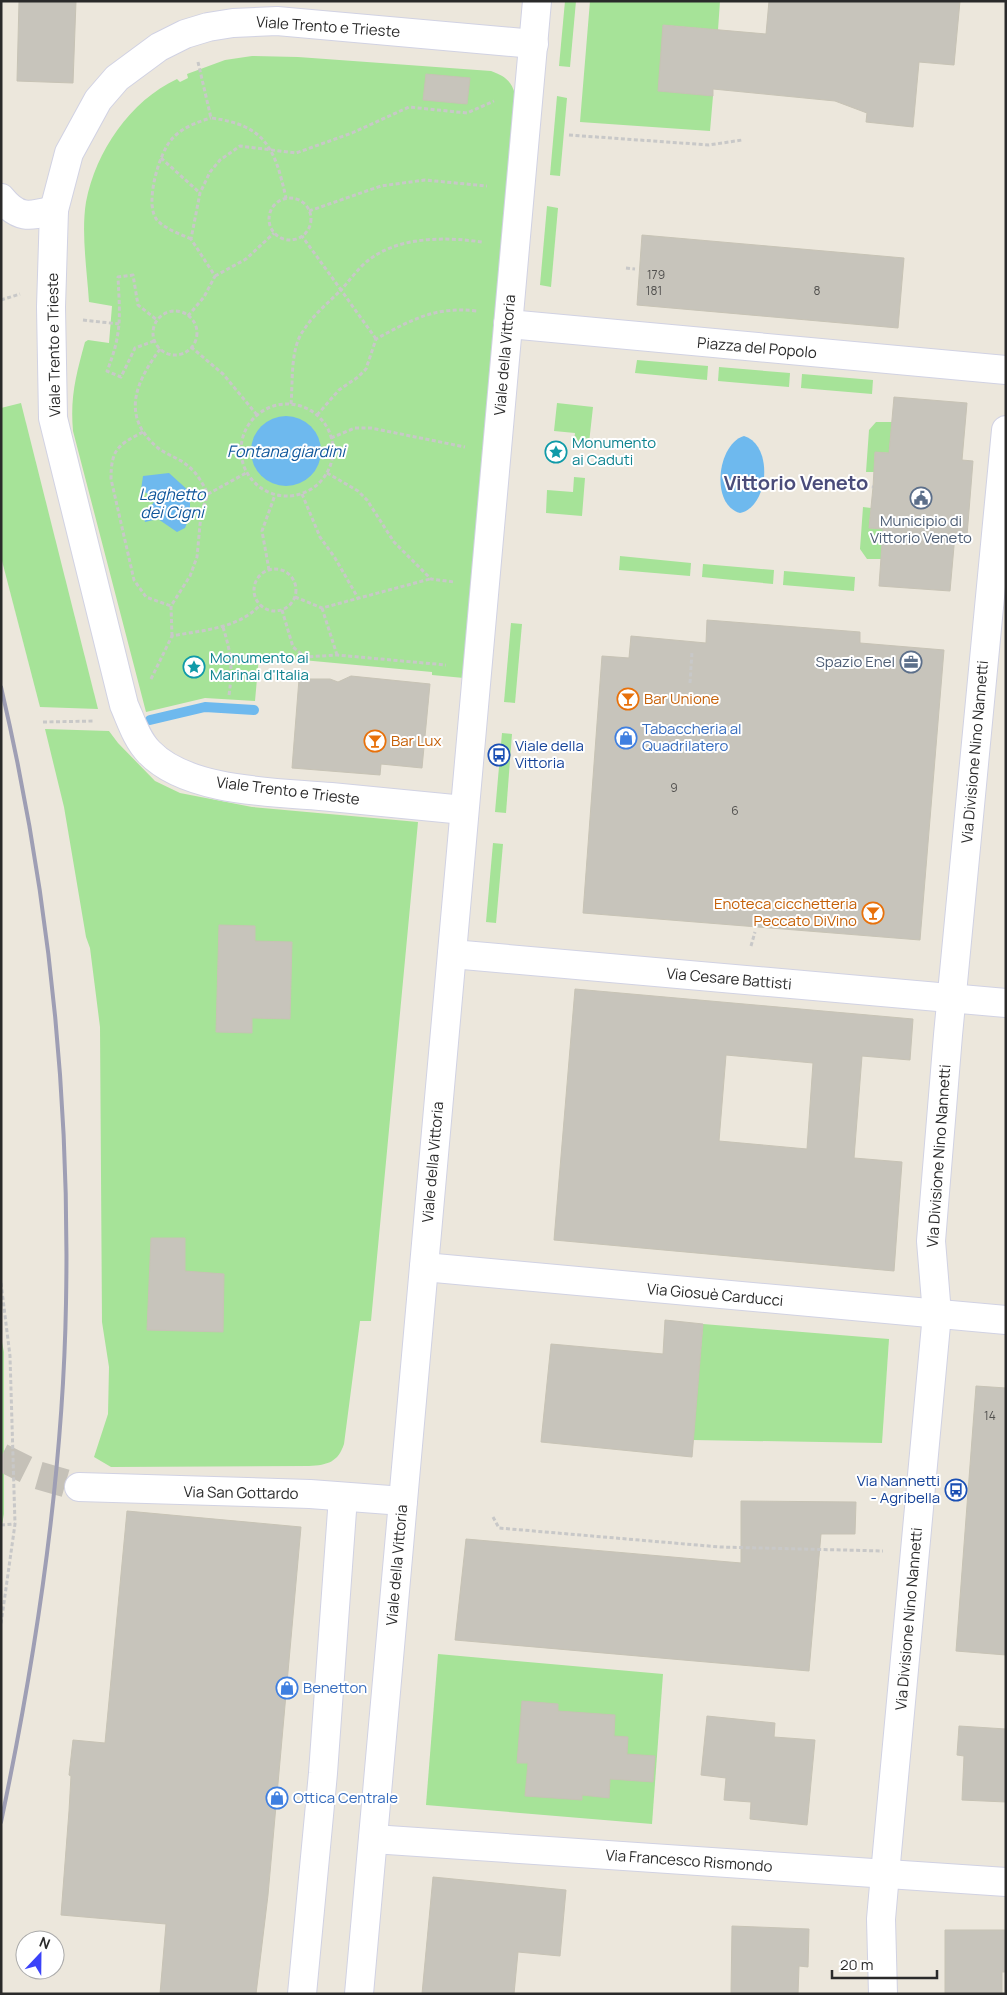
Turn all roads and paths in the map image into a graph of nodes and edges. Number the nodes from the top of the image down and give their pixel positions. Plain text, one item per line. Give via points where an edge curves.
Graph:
1 (538, 1) edge
2 (534, 44) junction
3 (201, 68) dead end
4 (494, 101) dead end
5 (212, 118) junction
6 (569, 135) dead end
7 (742, 140) dead end
8 (271, 150) junction
9 (160, 158) junction
10 (487, 186) dead end
11 (200, 193) junction
12 (1, 198) edge
13 (286, 198) junction
14 (54, 210) junction
15 (309, 211) junction
16 (274, 233) junction
17 (302, 236) junction
18 (191, 239) junction
19 (482, 242) dead end
20 (626, 268) dead end
21 (635, 269) dead end
22 (215, 276) junction
23 (341, 290) junction
24 (22, 294) dead end
25 (1, 300) edge
26 (477, 311) dead end
27 (188, 316) junction
28 (158, 320) junction
29 (508, 324) junction
30 (376, 339) junction
31 (154, 341) junction
32 (191, 347) junction
33 (160, 349) junction
34 (1006, 370) edge
35 (290, 404) junction
36 (317, 415) junction
37 (257, 416) junction
38 (1006, 430) edge
39 (143, 432) junction
40 (331, 438) junction
41 (465, 447) dead end
42 (246, 473) junction
43 (326, 473) junction
44 (833, 483) dead end
45 (872, 488) dead end
46 (208, 494) junction
47 (302, 494) dead end
48 (275, 495) junction
49 (269, 570) junction
50 (431, 579) junction
51 (454, 582) dead end
52 (295, 597) junction
53 (358, 598) junction
54 (171, 606) junction
55 (260, 606) junction
56 (322, 608) junction
57 (282, 610) junction
58 (997, 618) edge
59 (223, 627) junction
60 (172, 636) junction
61 (692, 652) dead end
62 (337, 655) junction
63 (447, 665) dead end
64 (690, 683) dead end
65 (146, 686) dead end
66 (229, 695) dead end
67 (97, 720) dead end
68 (43, 722) dead end
69 (464, 810) junction
70 (755, 932) dead end
71 (750, 946) dead end
72 (452, 954) junction
73 (951, 998) junction
74 (1006, 1003) edge
75 (424, 1268) junction
76 (1, 1283) edge
77 (937, 1314) junction
78 (1006, 1320) edge
79 (79, 1487) tunnel mouth
80 (343, 1497) junction
81 (403, 1501) junction
82 (493, 1517) dead end
83 (15, 1524) junction
84 (1, 1526) edge
85 (885, 1552) dead end
86 (1, 1624) edge
87 (373, 1838) junction
88 (885, 1874) junction
89 (1006, 1882) edge
90 (302, 1994) edge
91 (359, 1994) edge
92 (883, 1994) edge

1 - 2 street, Viale della Vittoria
2 - 14 street, Viale Trento e Trieste via 277,21 233,23 185,34 136,62 98,100 69,153
2 - 29 street, Viale della Vittoria
3 - 5 path
4 - 8 path via 467,114 409,106 352,133 296,153
5 - 8 path via 235,121 259,134
5 - 9 path via 182,130
6 - 7 path via 709,145
8 - 11 path via 240,146 231,151 210,172
8 - 13 path
9 - 11 path
9 - 18 path via 152,204 156,218 164,226
10 - 15 path via 425,180 381,186
11 - 18 path
12 - 14 street via 11,210 28,216
13 - 15 path via 297,200
13 - 16 path via 274,205 270,213 269,224
14 - 69 street, Viale Trento e Trieste via 51,307 53,418 124,705 138,736 149,752 167,766 188,776 235,788
15 - 17 path via 309,226
16 - 17 path via 290,240
16 - 22 path via 246,259
17 - 23 path
18 - 22 path
19 - 23 path via 440,239 390,248 370,259
20 - 21 path
22 - 27 path via 204,297
23 - 30 path
23 - 35 path via 302,332 295,352
24 - 25 path
26 - 30 path via 442,310 415,318
27 - 28 path via 172,311
27 - 32 path via 197,332
28 - 31 path via 153,328
28 - 31 path via 138,305 133,275 118,277 121,306 117,344 107,371 121,377 135,348
29 - 34 street, Piazza del Popolo
29 - 69 street, Viale della Vittoria
30 - 36 path via 366,369 339,390
31 - 33 path
32 - 33 path via 174,355
32 - 37 path via 223,374
33 - 39 path via 143,372 138,386 136,413
35 - 36 path
35 - 37 path via 276,405
36 - 40 path
37 - 42 path via 244,431 240,444
38 - 58 street, Via Divisione Nino Nannetti
39 - 46 path via 159,449 188,465
39 - 54 path via 115,451 111,479 134,580 146,597
40 - 41 path via 356,428 371,428
40 - 43 path via 332,456
42 - 46 path
42 - 48 path via 256,485
43 - 48 path via 317,486 307,492
43 - 50 path via 358,491 367,500 394,542
44 - 45 path
46 - 54 path via 201,514 197,557 190,576
47 - 53 path via 320,537
48 - 49 path via 262,531
49 - 52 path via 282,570 293,578
49 - 55 path via 262,573 255,584 255,598
50 - 51 path
50 - 53 path
52 - 56 path
52 - 57 path
53 - 56 path
54 - 60 path
55 - 57 path via 271,611
55 - 59 path via 251,615
56 - 62 path
57 - 62 path via 290,639 305,657
58 - 73 street, Via Divisione Nino Nannetti
59 - 60 path
59 - 66 path via 231,653
60 - 65 path
61 - 64 path
62 - 63 path
67 - 68 path
69 - 72 street, Viale della Vittoria
70 - 71 path
72 - 73 street, Via Cesare Battisti
72 - 75 street, Viale della Vittoria
73 - 74 street, Via Cesare Battisti
73 - 77 street, Via Divisione Nino Nannetti via 931,1240
75 - 77 street, Via Giosuè Carducci
75 - 81 street, Viale della Vittoria
76 - 83 path via 10,1356
77 - 78 street, Via Giosuè Carducci
77 - 88 street, Via Divisione Nino Nannetti
79 - 80 street, Via San Gottardo
80 - 81 street, Via San Gottardo
80 - 90 street via 323,1773
81 - 87 street, Viale della Vittoria
82 - 85 path via 499,1528 509,1529 720,1547
83 - 84 path
83 - 86 path
87 - 88 street, Via Francesco Rismondo
87 - 91 street, Viale della Vittoria
88 - 89 street, Via Francesco Rismondo
88 - 92 street, Via Divisione Nino Nannetti

